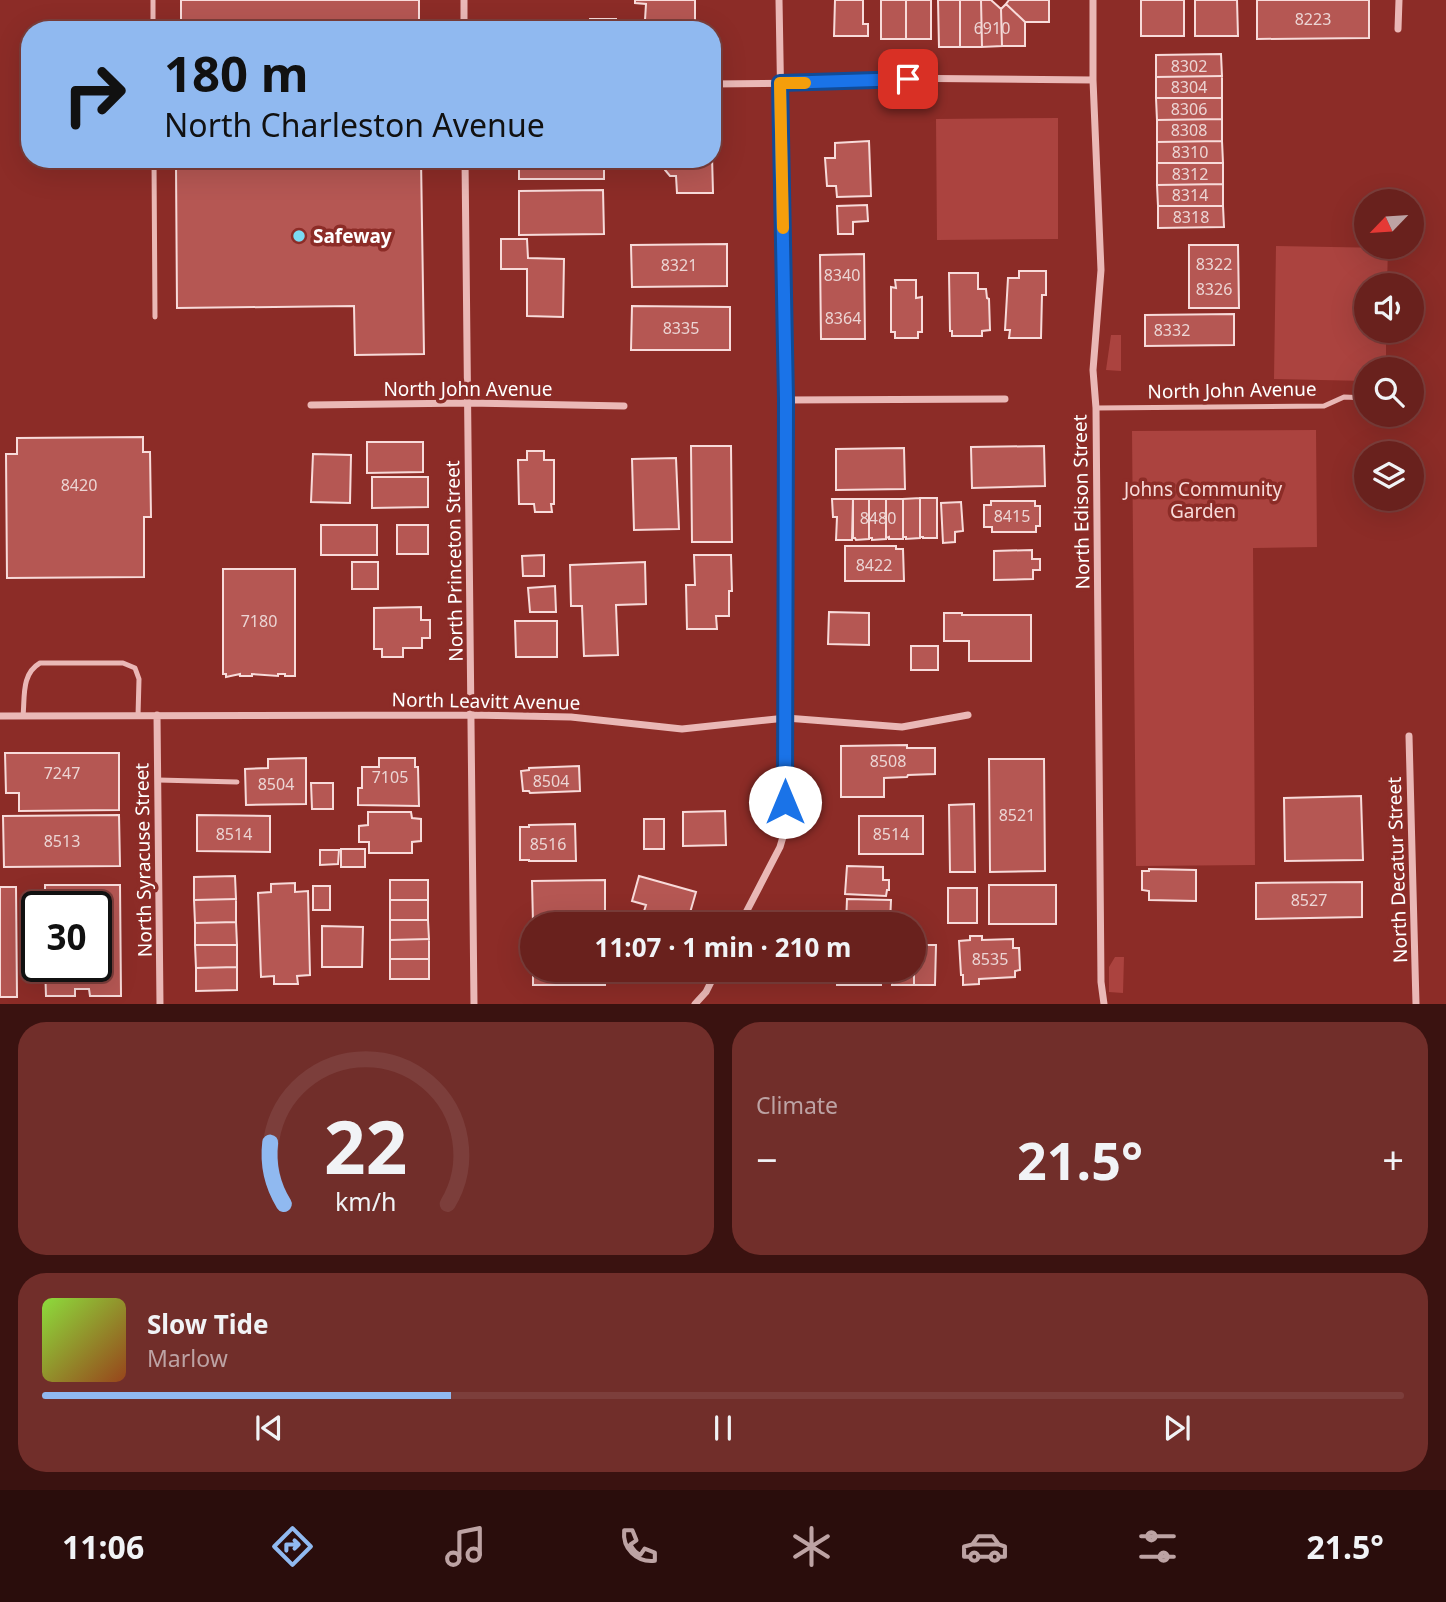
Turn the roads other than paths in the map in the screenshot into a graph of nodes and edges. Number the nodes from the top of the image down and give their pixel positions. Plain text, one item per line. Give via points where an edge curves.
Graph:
1 (153, 0) edge
2 (464, 0) edge
3 (779, 0) edge
4 (1093, 0) edge
5 (1399, 0) edge
6 (153, 21) edge
7 (464, 21) edge
8 (1398, 29) dead end
9 (1093, 80) junction
10 (780, 83) junction
11 (721, 84) edge
12 (154, 168) edge
13 (465, 168) edge
14 (155, 317) dead end
15 (1354, 397) edge
16 (1005, 399) dead end
17 (786, 400) junction
18 (468, 403) junction
19 (312, 405) dead end
20 (624, 406) dead end
21 (1096, 408) junction
22 (157, 715) junction
23 (471, 715) junction
24 (968, 715) dead end
25 (0, 716) edge
26 (23, 716) junction
27 (138, 716) junction
28 (786, 718) junction
29 (1409, 736) dead end
30 (158, 780) junction
31 (237, 782) dead end
32 (746, 912) edge
33 (711, 982) edge
34 (160, 1003) edge
35 (474, 1003) edge
36 (695, 1003) edge
37 (1104, 1003) edge
38 (1416, 1003) edge

1 - 6 lane
2 - 7 street
3 - 10 street
4 - 9 street, North Edison Street
5 - 8 street
9 - 10 street
9 - 21 street, North Edison Street via 1101,270 1093,370
10 - 11 street
10 - 17 street
12 - 14 lane
13 - 18 street, North Princeton Street
15 - 21 lane, North John Avenue via 1324,406
16 - 17 street
17 - 28 street
18 - 19 street, North John Avenue
18 - 20 street, North John Avenue
18 - 23 street, North Princeton Street
21 - 37 street, North Edison Street
22 - 23 street, North Leavitt Avenue
22 - 27 street, North Leavitt Avenue
22 - 30 street, North Syracuse Street
23 - 28 street, North Leavitt Avenue via 571,717 682,729
23 - 35 street, North Princeton Street
24 - 28 street, North Leavitt Avenue via 902,727
25 - 26 street, North Leavitt Avenue
26 - 27 street, North Leavitt Avenue
26 - 27 lane via 26,678 40,663 123,663 135,667 139,678
28 - 32 street via 785,830
29 - 38 street, North Decatur Street
30 - 31 lane
30 - 34 street, North Syracuse Street
33 - 36 street

